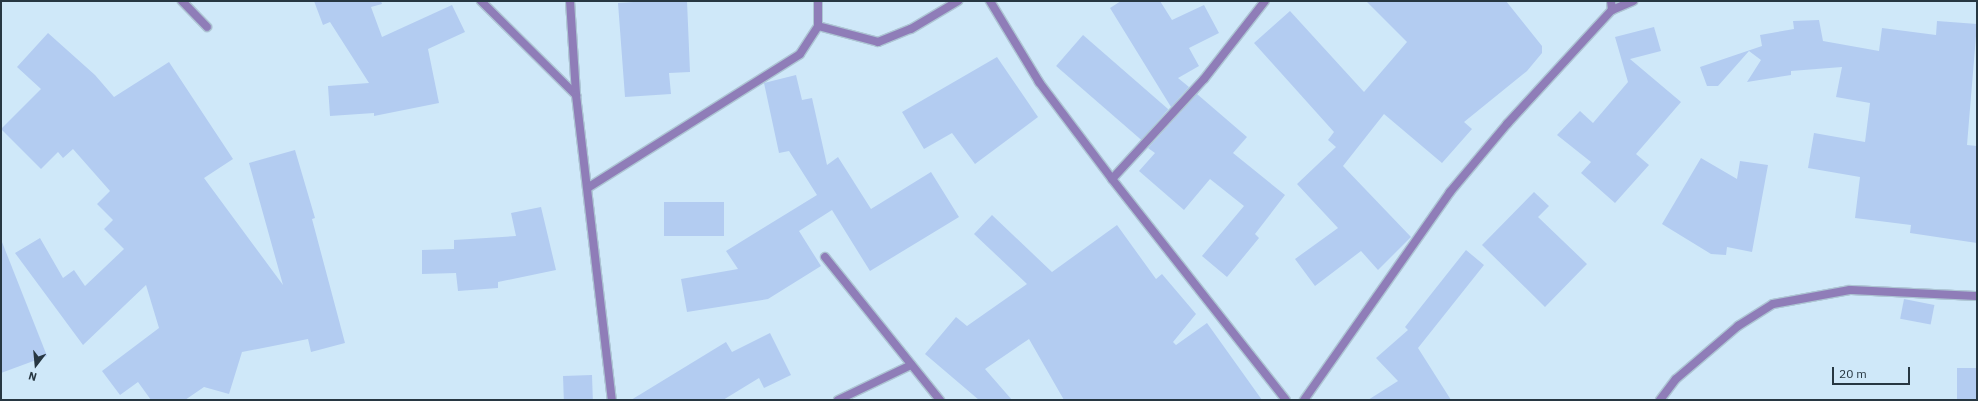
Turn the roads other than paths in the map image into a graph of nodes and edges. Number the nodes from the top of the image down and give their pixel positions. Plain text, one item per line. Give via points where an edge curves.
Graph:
1 (182, 1) edge
2 (481, 1) edge
3 (570, 1) edge
4 (818, 1) edge
5 (958, 1) edge
6 (990, 1) edge
7 (1265, 1) edge
8 (1611, 1) edge
9 (1633, 1) edge
10 (1612, 10) junction
11 (818, 26) junction
12 (207, 27) dead end
13 (576, 95) junction
14 (1112, 179) junction
15 (589, 187) junction
16 (825, 257) dead end
17 (1977, 296) edge
18 (911, 365) junction
19 (612, 400) edge
20 (838, 400) edge
21 (940, 400) edge
22 (1286, 400) edge
23 (1304, 400) edge
24 (1660, 400) edge

1 - 12 street
2 - 13 street
3 - 13 street
4 - 11 street
5 - 11 street via 910,29 878,42
6 - 14 street via 1039,82
7 - 14 street via 1204,79
8 - 10 street
9 - 10 street
10 - 23 street via 1507,124 1450,192
11 - 15 street via 800,54
13 - 15 street
14 - 22 street
15 - 19 street
16 - 18 street
17 - 24 street via 1850,290 1773,304 1738,326 1676,379
18 - 20 street
18 - 21 street

